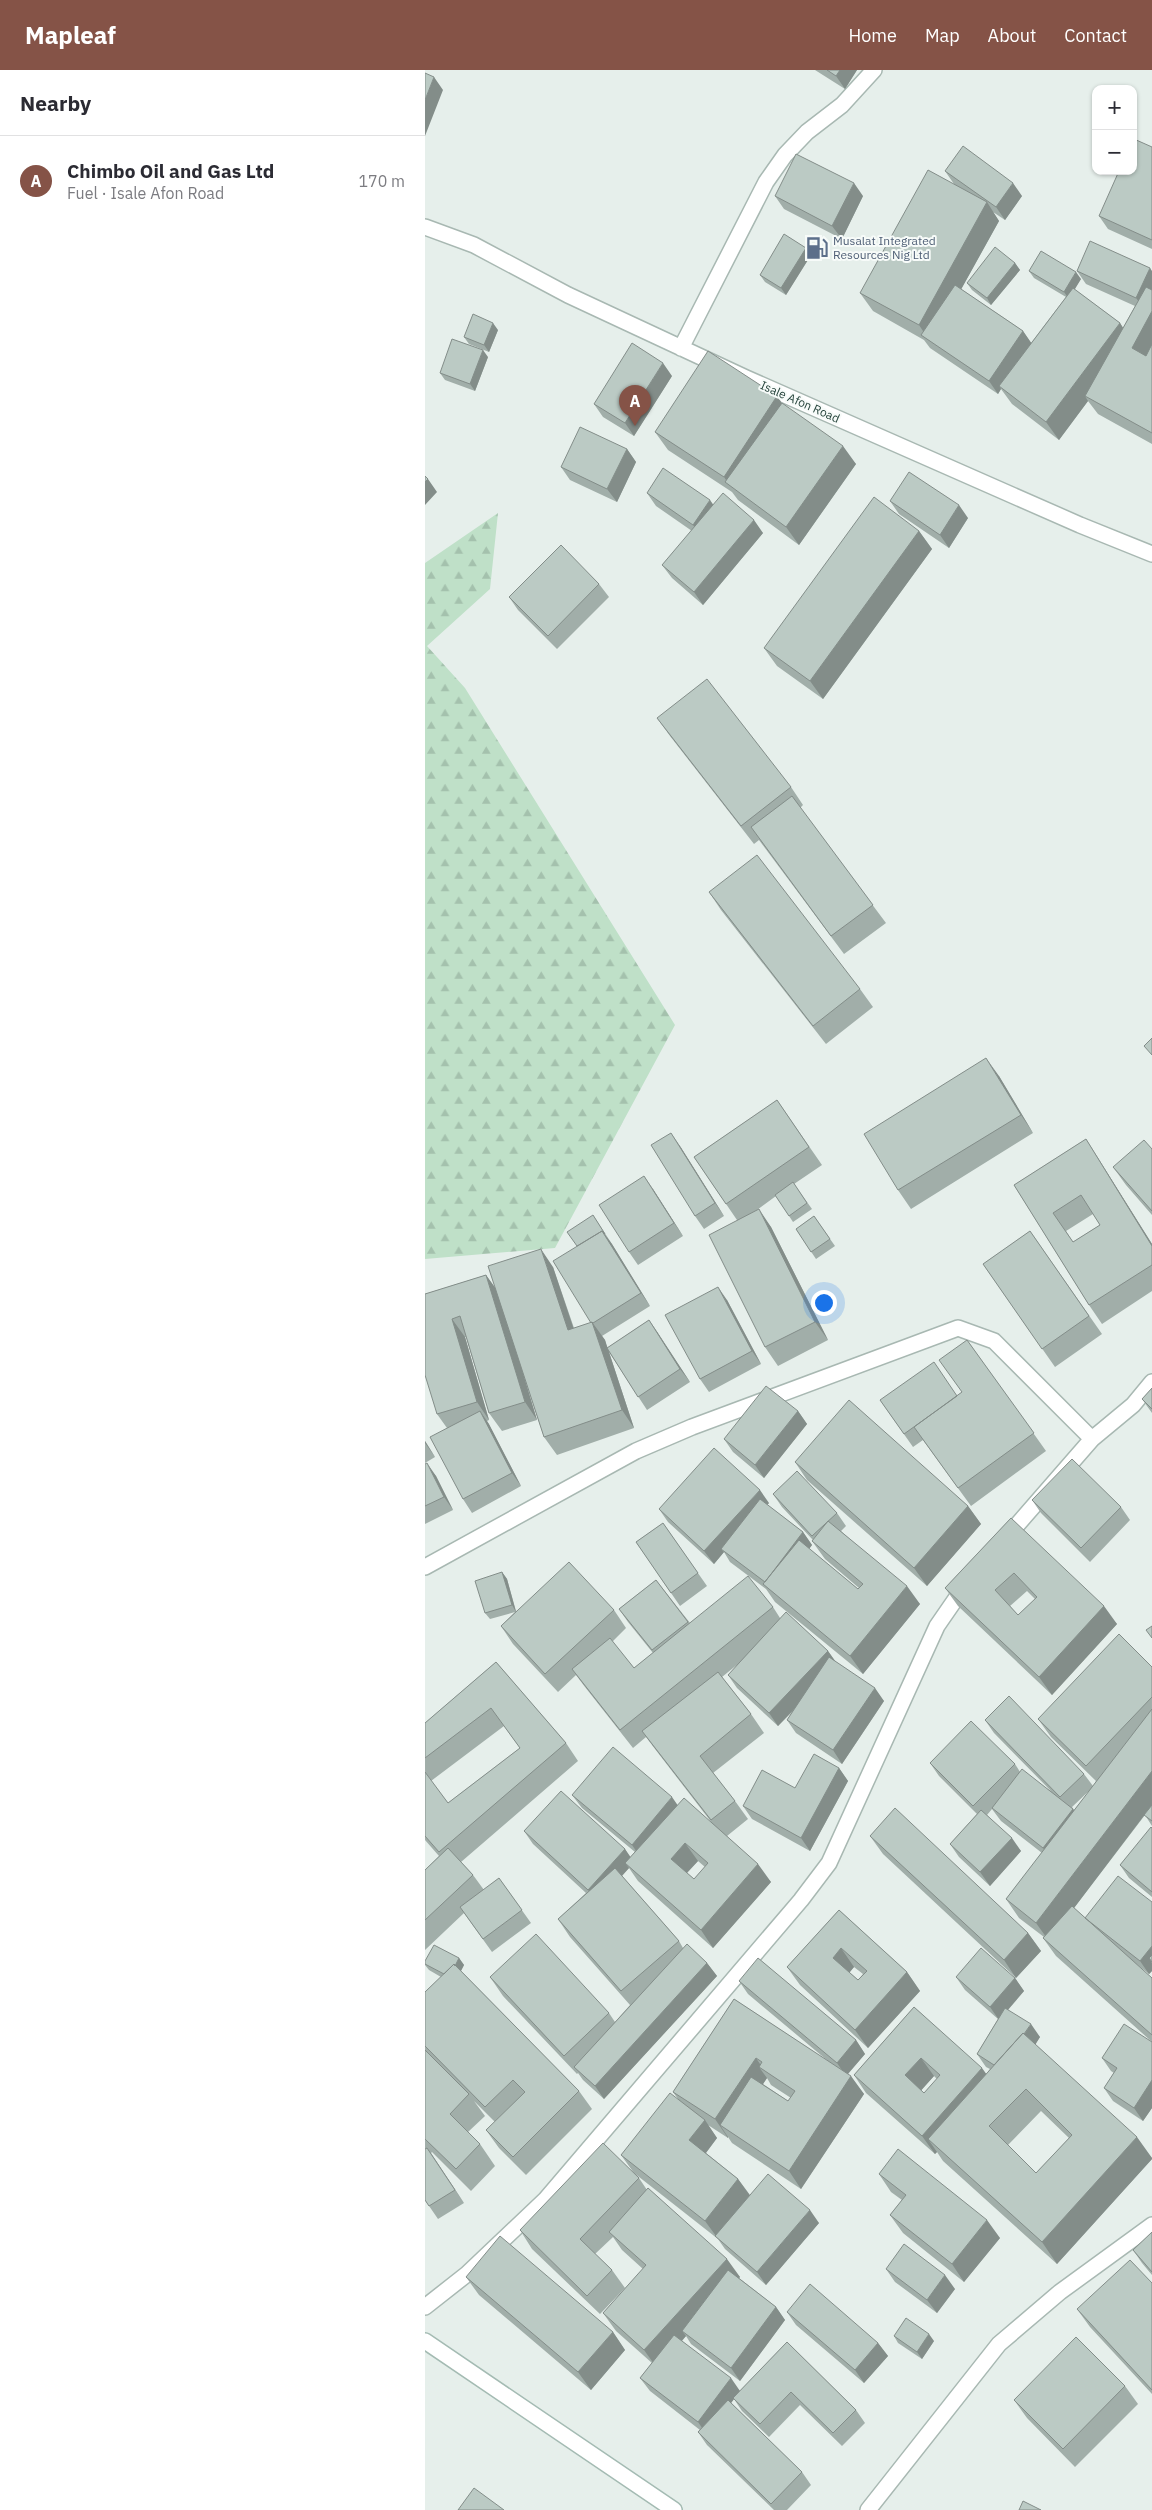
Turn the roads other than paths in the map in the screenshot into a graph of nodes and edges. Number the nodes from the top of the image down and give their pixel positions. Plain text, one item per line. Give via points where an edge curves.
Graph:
1 (874, 70) edge
2 (425, 227) edge
3 (681, 348) junction
4 (1152, 554) edge
5 (1152, 1382) edge
6 (1092, 1439) junction
7 (994, 1551) edge
8 (425, 1567) edge
9 (974, 1574) edge
10 (1152, 2225) edge
11 (425, 2307) edge
12 (425, 2341) edge
13 (675, 2510) edge
14 (868, 2510) edge

1 - 3 street via 842,105 807,132 766,182
2 - 3 street, Isale Afon Road via 474,245 568,295
3 - 4 street, Isale Afon Road
5 - 6 street via 1133,1405
6 - 7 street
6 - 8 street via 994,1341 958,1328 635,1451
9 - 11 street via 937,1626 829,1863 545,2200 467,2274
10 - 14 street via 1060,2292 999,2344
12 - 13 street

